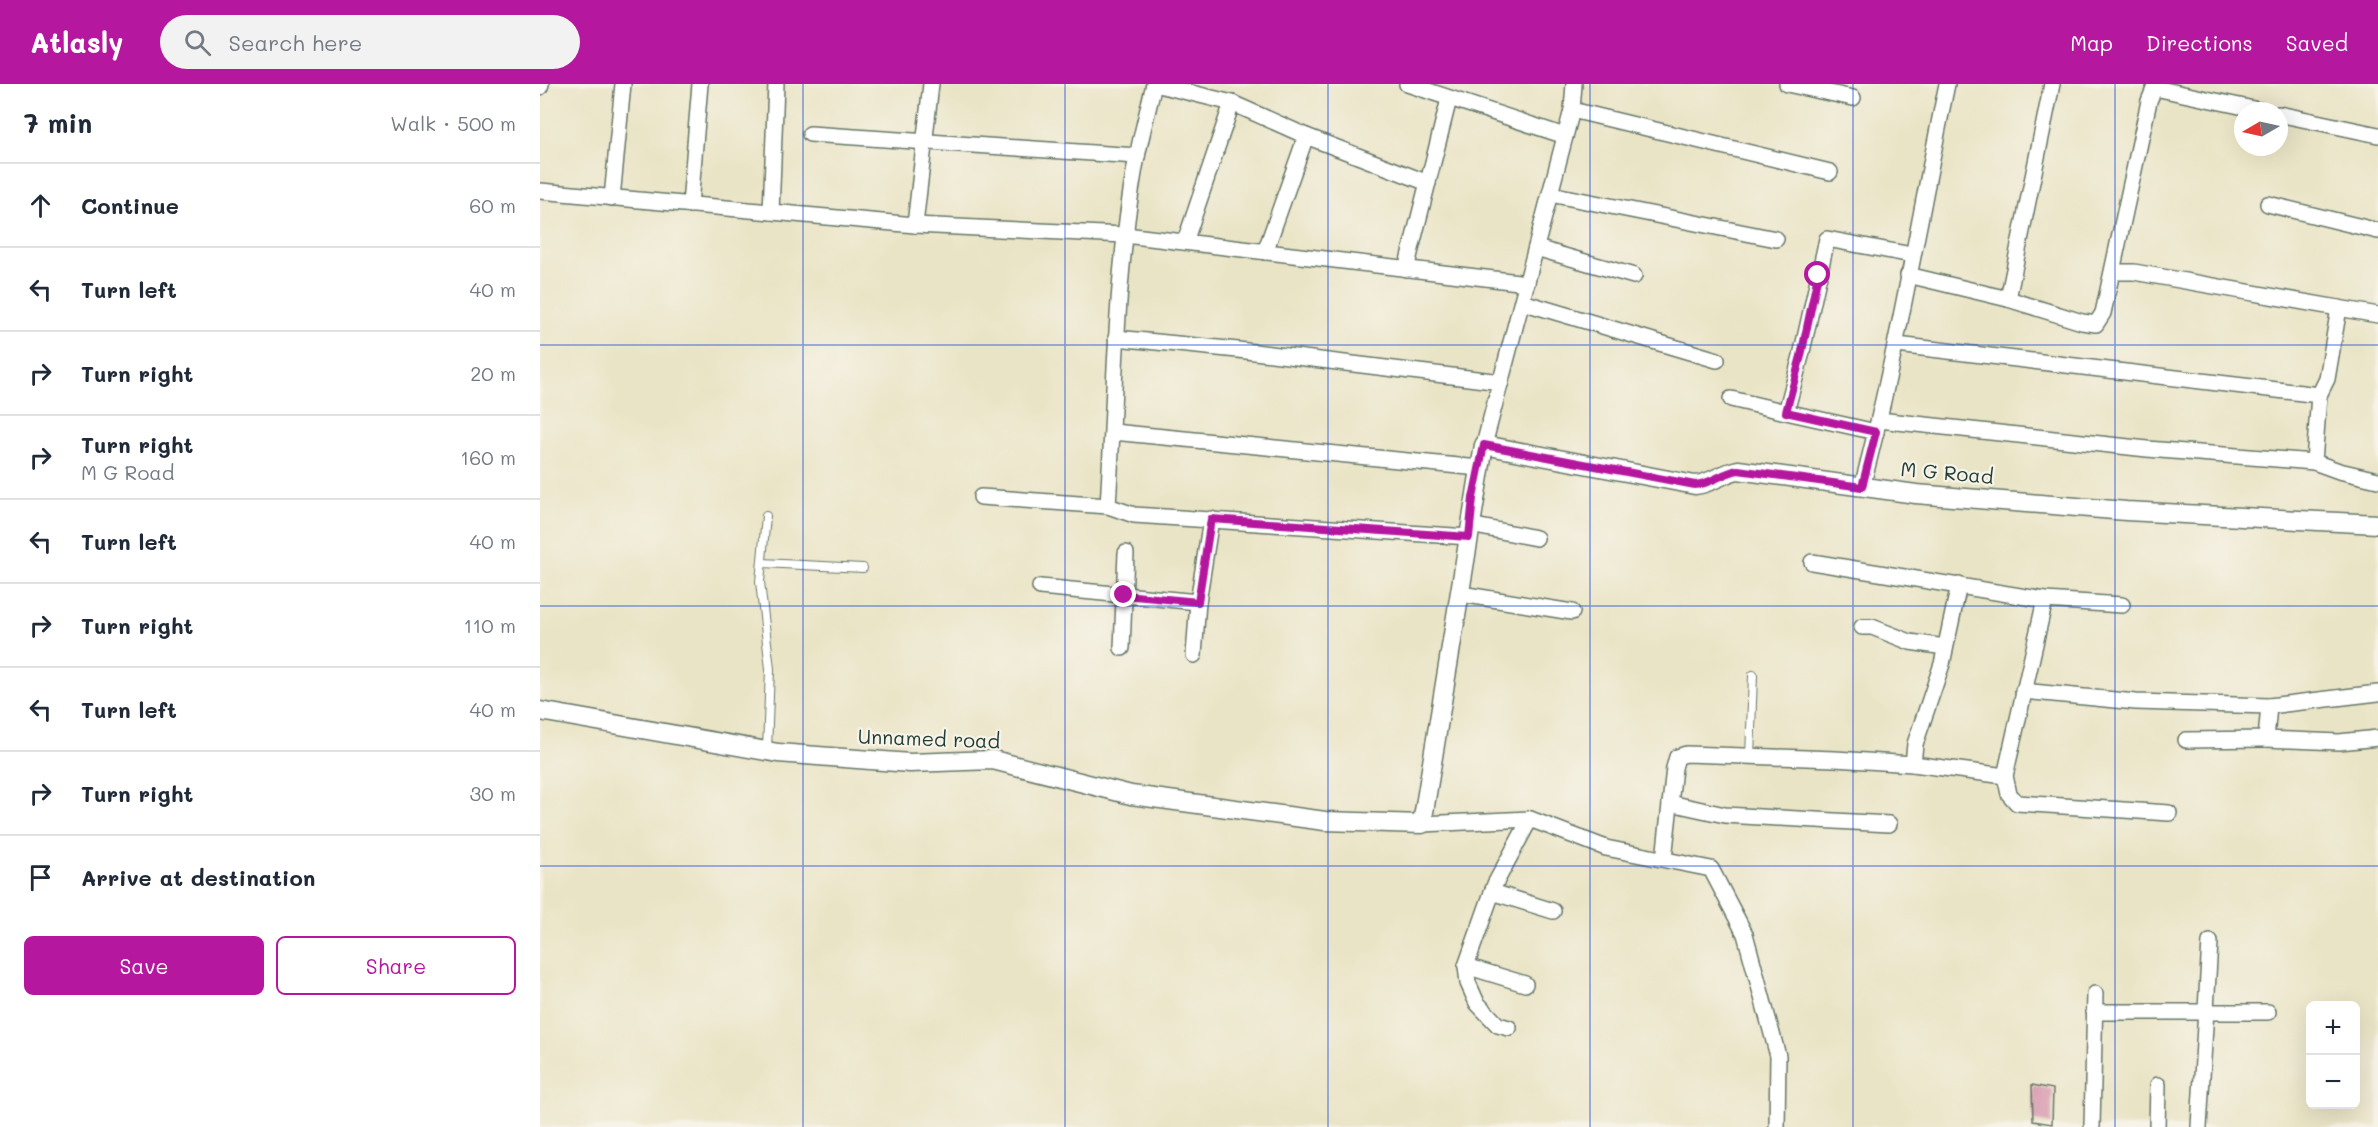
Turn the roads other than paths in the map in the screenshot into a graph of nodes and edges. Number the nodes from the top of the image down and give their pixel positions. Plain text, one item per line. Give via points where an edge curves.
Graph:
1 (623, 84) edge
2 (700, 84) edge
3 (776, 84) edge
4 (931, 84) edge
5 (1154, 84) edge
6 (1407, 84) edge
7 (1574, 84) edge
8 (1787, 84) edge
9 (1947, 84) edge
10 (2052, 84) edge
11 (2155, 86) edge
12 (1853, 98) dead end
13 (1449, 99) junction
14 (1232, 103) junction
15 (2234, 104) edge
16 (1572, 110) junction
17 (2288, 116) edge
18 (810, 134) dead end
19 (2378, 135) edge
20 (1306, 136) junction
21 (1565, 136) junction
22 (924, 144) junction
23 (1137, 156) junction
24 (1830, 172) dead end
25 (1428, 183) junction
26 (540, 191) edge
27 (1550, 194) junction
28 (612, 198) junction
29 (2268, 204) dead end
30 (690, 205) junction
31 (771, 212) junction
32 (915, 225) junction
33 (2378, 231) edge
34 (1125, 235) junction
35 (1776, 239) dead end
36 (1185, 242) junction
37 (1536, 248) junction
38 (1265, 252) junction
39 (1912, 255) junction
40 (1406, 269) junction
41 (2113, 272) junction
42 (1908, 275) junction
43 (1634, 276) dead end
44 (1527, 283) junction
45 (2008, 299) junction
46 (1522, 302) junction
47 (2338, 308) junction
48 (2378, 315) edge
49 (1116, 338) junction
50 (1897, 345) junction
51 (1717, 360) dead end
52 (1501, 382) junction
53 (2319, 395) junction
54 (1731, 399) dead end
55 (1786, 412) junction
56 (1878, 426) junction
57 (1113, 432) junction
58 (1484, 445) junction
59 (2314, 462) junction
60 (1479, 468) junction
61 (2378, 480) edge
62 (1862, 487) junction
63 (981, 497) dead end
64 (1108, 506) junction
65 (766, 516) dead end
66 (1211, 519) junction
67 (2378, 524) edge
68 (1469, 531) junction
69 (1536, 538) dead end
70 (1126, 553) dead end
71 (1812, 562) dead end
72 (762, 563) junction
73 (863, 568) dead end
74 (1959, 585) junction
75 (1040, 586) dead end
76 (1461, 594) junction
77 (1124, 595) junction
78 (2045, 600) junction
79 (1198, 602) junction
80 (2122, 605) dead end
81 (1572, 612) dead end
82 (1862, 627) dead end
83 (1945, 647) junction
84 (1122, 648) dead end
85 (1194, 655) dead end
86 (1753, 675) dead end
87 (2023, 691) junction
88 (2378, 693) edge
89 (2269, 706) junction
90 (540, 711) edge
91 (2378, 738) edge
92 (2266, 739) junction
93 (2186, 740) dead end
94 (767, 751) junction
95 (1750, 757) junction
96 (1913, 764) junction
97 (2005, 776) junction
98 (1670, 803) junction
99 (2169, 813) dead end
100 (1530, 819) junction
101 (1422, 824) junction
102 (1889, 824) dead end
103 (1664, 859) junction
104 (1492, 892) junction
105 (1553, 911) dead end
106 (2210, 942) dead end
107 (1466, 966) junction
108 (1525, 984) dead end
109 (2095, 994) dead end
110 (2094, 1012) junction
111 (2206, 1012) junction
112 (2268, 1012) dead end
113 (1509, 1028) dead end
114 (2158, 1085) dead end
115 (1777, 1127) edge
116 (2092, 1127) edge
117 (2157, 1127) edge
118 (2199, 1127) edge

1 - 28 street
2 - 30 street
3 - 31 street
4 - 22 street
5 - 14 street
5 - 23 street
6 - 13 street
7 - 16 street
8 - 12 street
9 - 39 street
10 - 45 street
11 - 15 street
11 - 41 street
13 - 21 street
13 - 25 street
14 - 20 street
14 - 36 street
16 - 21 street
16 - 24 street
17 - 19 street
18 - 22 street
20 - 25 street
20 - 38 street
21 - 27 street
22 - 23 street
22 - 32 street
23 - 34 street
25 - 40 street
26 - 28 street
27 - 35 street
27 - 37 street
28 - 30 street
29 - 33 street
30 - 31 street
31 - 32 street
32 - 34 street
34 - 36 street
34 - 49 street
36 - 38 street
37 - 43 street
37 - 44 street
38 - 40 street
39 - 42 street
39 - 55 street via 1827,239
40 - 44 street
41 - 45 street via 2103,313 2096,324
41 - 47 street via 2134,272
42 - 45 street
42 - 50 street
44 - 46 street
46 - 51 street
46 - 52 street
47 - 48 street
47 - 53 street via 2327,379
49 - 52 street
49 - 57 street
50 - 53 street
50 - 56 street
52 - 58 street
53 - 59 street
54 - 55 street
55 - 56 street
56 - 59 street
56 - 62 street
57 - 60 street
57 - 64 street
58 - 60 street
58 - 62 street, M G Road via 1695,485 1738,470
59 - 61 street
60 - 68 street
62 - 67 street, M G Road via 2126,511
63 - 64 street
64 - 66 street via 1134,515
65 - 72 lane
66 - 68 street
66 - 79 street
68 - 69 street
68 - 76 street
70 - 77 street
71 - 74 street
72 - 73 lane
72 - 94 lane via 760,582 770,669
74 - 78 street
74 - 83 street
75 - 77 street
76 - 81 street
76 - 101 street
77 - 79 street
77 - 84 street
78 - 80 street
78 - 87 street
79 - 85 street
82 - 83 street via 1910,642
83 - 96 street via 1915,744
86 - 95 lane
87 - 89 street via 2136,702
87 - 97 street
88 - 89 street
89 - 92 street
90 - 94 street, Unnamed road
91 - 92 street via 2339,742
92 - 93 street
94 - 101 street, Unnamed road via 910,763 993,760 1131,795 1325,821
95 - 96 street
95 - 98 street via 1693,754 1677,758
96 - 97 street
97 - 99 street via 2009,794 2017,803
98 - 102 street via 1725,815
98 - 103 street
100 - 101 street
100 - 103 street via 1606,848
100 - 104 street
103 - 115 street via 1711,869 1745,934 1778,1056
104 - 105 street
104 - 107 street
106 - 111 street
107 - 108 street
107 - 113 street via 1477,1003 1498,1025
109 - 110 street
110 - 111 street
110 - 116 street
111 - 112 street
111 - 118 street
114 - 117 street

